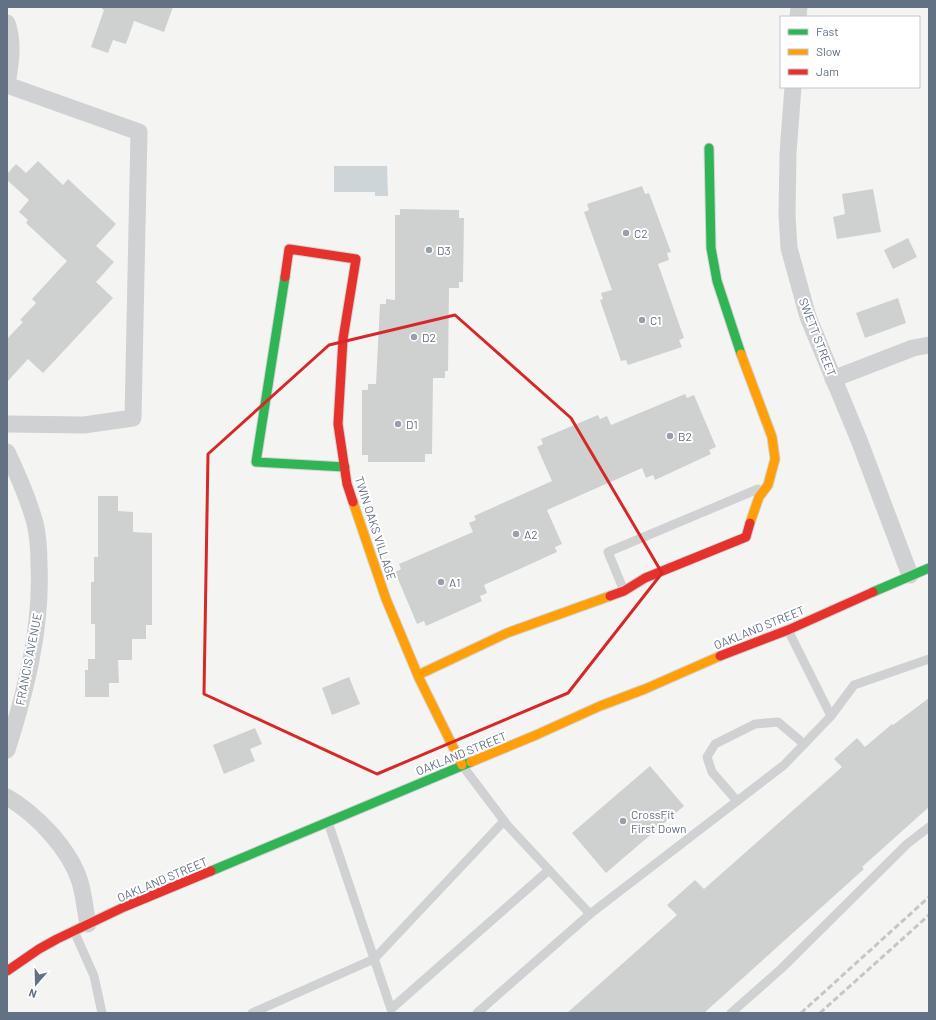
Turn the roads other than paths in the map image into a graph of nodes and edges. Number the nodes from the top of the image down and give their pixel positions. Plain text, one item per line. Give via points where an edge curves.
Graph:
1 (7, 23) edge
2 (7, 84) edge
3 (793, 88) edge
4 (709, 148) dead end
5 (929, 345) edge
6 (833, 379) junction
7 (7, 424) edge
8 (7, 452) edge
9 (345, 467) junction
10 (768, 485) junction
11 (929, 568) edge
12 (910, 576) junction
13 (624, 591) junction
14 (788, 630) junction
15 (929, 659) edge
16 (418, 675) junction
17 (831, 716) junction
18 (804, 744) junction
19 (7, 750) edge
20 (462, 764) junction
21 (7, 797) edge
22 (737, 801) junction
23 (504, 821) junction
24 (328, 822) junction
25 (929, 827) edge
26 (549, 870) junction
27 (590, 914) junction
28 (81, 928) junction
29 (374, 959) junction
30 (7, 971) edge
31 (390, 1012) edge
32 (102, 1013) edge
33 (252, 1013) edge
34 (477, 1013) edge
35 (731, 1013) edge

1 - 2 street via 11,47
2 - 7 street via 139,132 133,418 84,424
3 - 6 street, SWETT STREET via 788,153 789,248 808,317
4 - 10 street via 712,248 717,280 743,362 772,437 775,459
5 - 6 street via 913,348
6 - 12 street, SWETT STREET via 859,440
8 - 19 street, FRANCIS AVENUE via 24,488 35,523 40,585 30,664
9 - 9 street, TWIN OAKS VILLAGE via 256,462 289,249 356,259 343,339 338,424
9 - 16 street, TWIN OAKS VILLAGE via 347,484 386,599
10 - 13 street via 759,497 746,537 645,578
10 - 13 lane via 608,552
11 - 12 street, OAKLAND STREET
12 - 14 street, OAKLAND STREET
13 - 16 street via 507,633
14 - 17 lane
14 - 20 street, OAKLAND STREET via 717,657
15 - 17 lane via 854,685
16 - 20 street, TWIN OAKS VILLAGE
17 - 18 lane
18 - 22 lane via 784,765
18 - 22 lane via 778,722 755,724 715,744 708,757 712,772
20 - 23 lane
20 - 24 street, OAKLAND STREET
21 - 28 street via 36,818 68,856 80,882
22 - 27 lane
23 - 26 lane
23 - 29 lane
24 - 28 street, OAKLAND STREET via 124,907
24 - 29 lane
25 - 35 lane via 907,844 782,968
26 - 27 lane
26 - 31 lane
27 - 34 lane
28 - 30 street, OAKLAND STREET via 39,949
28 - 32 lane
29 - 31 lane
29 - 33 lane

